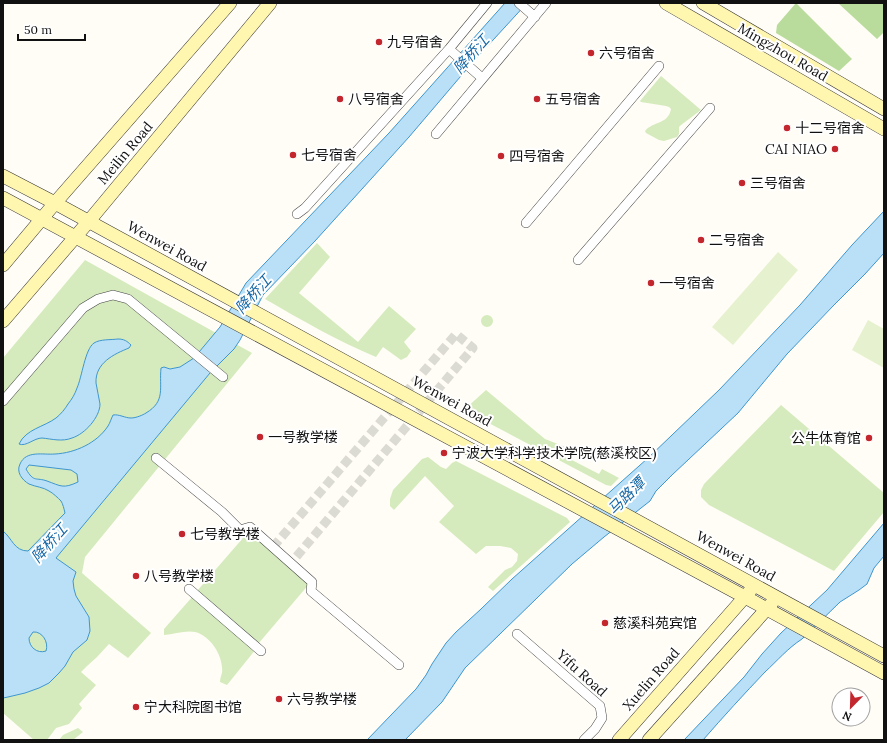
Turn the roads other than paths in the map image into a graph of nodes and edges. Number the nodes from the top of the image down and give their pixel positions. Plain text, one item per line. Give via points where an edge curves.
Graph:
1 (230, 3) edge
2 (270, 3) edge
3 (487, 3) edge
4 (519, 3) edge
5 (546, 3) edge
6 (666, 3) edge
7 (703, 3) edge
8 (535, 17) junction
9 (449, 49) junction
10 (659, 66) dead end
11 (482, 78) junction
12 (710, 108) dead end
13 (884, 109) edge
14 (884, 130) edge
15 (436, 134) dead end
16 (3, 176) edge
17 (3, 198) edge
18 (55, 203) junction
19 (297, 214) dead end
20 (43, 218) junction
21 (88, 221) junction
22 (526, 223) dead end
23 (76, 236) junction
24 (578, 260) dead end
25 (3, 265) edge
26 (3, 321) edge
27 (222, 377) dead end
28 (3, 401) edge
29 (156, 458) dead end
30 (754, 585) junction
31 (189, 589) dead end
32 (745, 597) junction
33 (778, 598) junction
34 (767, 609) junction
35 (517, 634) dead end
36 (260, 651) dead end
37 (884, 656) edge
38 (399, 665) dead end
39 (884, 673) edge
40 (584, 740) edge
41 (619, 740) edge
42 (649, 740) edge

1 - 18 main road, Meilin Road
2 - 21 main road, Meilin Road
3 - 9 street
4 - 8 street
5 - 8 street
6 - 14 main road, Mingzhou Road
7 - 13 main road, Mingzhou Road
8 - 11 street
9 - 11 street
9 - 19 street
10 - 22 street
11 - 15 street
12 - 24 street
16 - 18 main road, Wenwei Road
17 - 20 main road
18 - 20 main road, Meilin Road
18 - 21 main road, Wenwei Road
20 - 23 main road
20 - 25 main road, Meilin Road
21 - 23 main road, Meilin Road
21 - 30 main road, Wenwei Road
23 - 26 main road, Meilin Road
23 - 32 main road
27 - 28 street via 128,299 113,295 98,299 83,308
29 - 38 street via 240,530 250,527 312,582 311,591
30 - 32 main road, Xuelin Road
30 - 33 main road, Wenwei Road
31 - 36 street
32 - 34 main road
32 - 41 main road, Xuelin Road
33 - 34 main road
33 - 37 main road, Wenwei Road
34 - 39 main road
34 - 42 main road
35 - 40 street, Yifu Road via 600,706 602,718

